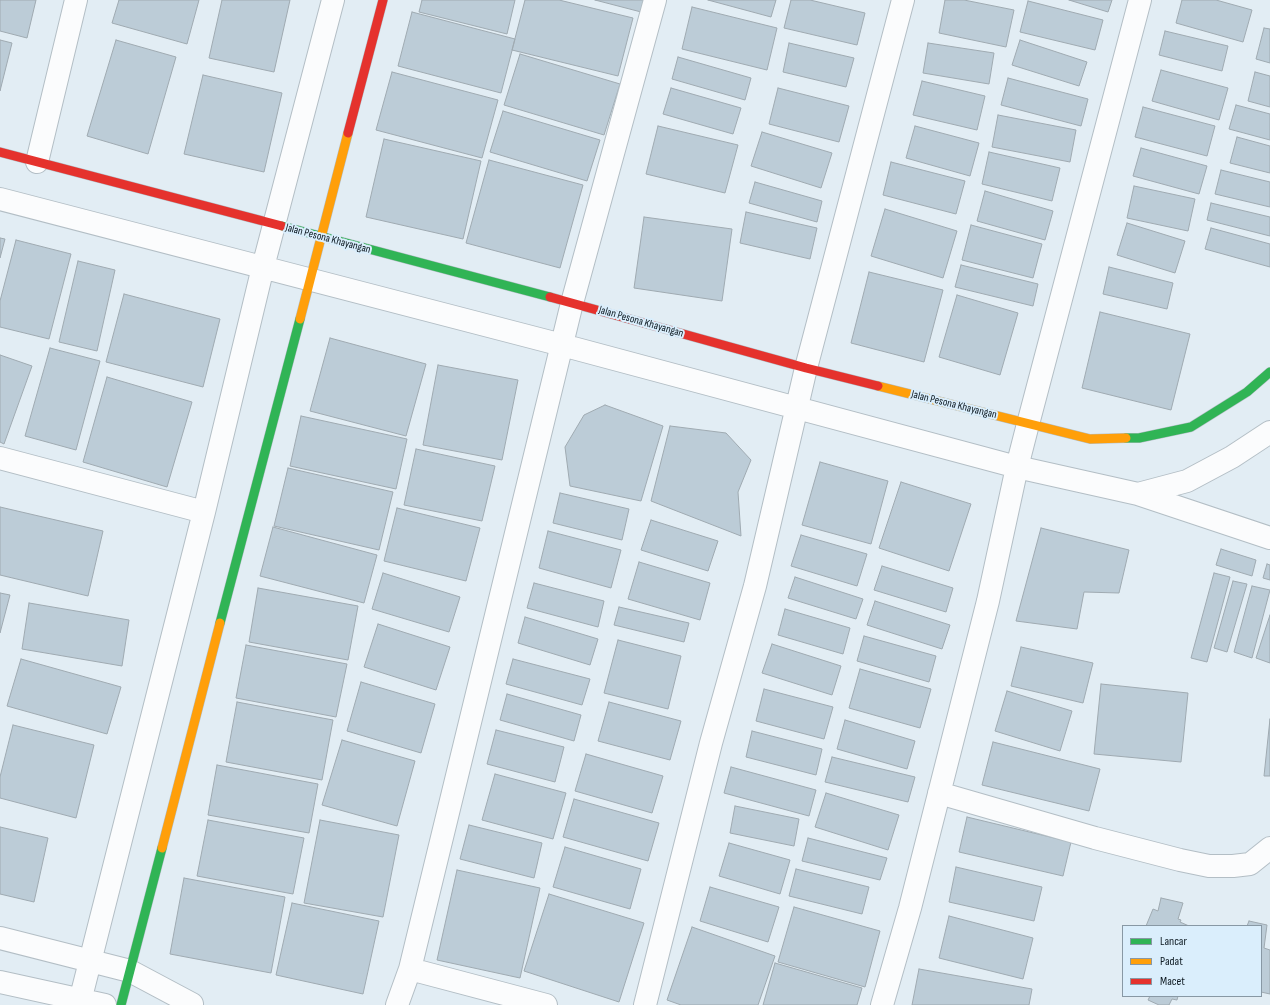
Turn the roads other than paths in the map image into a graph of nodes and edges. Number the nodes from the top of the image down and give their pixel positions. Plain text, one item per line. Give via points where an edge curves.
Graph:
1 (76, 0) edge
2 (333, 0) edge
3 (383, 0) edge
4 (655, 0) edge
5 (903, 0) edge
6 (1140, 0) edge
7 (0, 152) edge
8 (37, 162) junction
9 (0, 199) edge
10 (274, 225) junction
11 (322, 238) junction
12 (262, 267) junction
13 (309, 279) junction
14 (572, 303) junction
15 (562, 345) junction
16 (806, 368) junction
17 (1270, 372) edge
18 (796, 408) junction
19 (1028, 424) junction
20 (1270, 432) edge
21 (0, 458) edge
22 (1017, 467) junction
23 (1138, 494) junction
24 (204, 512) junction
25 (1270, 538) edge
26 (939, 793) junction
27 (1270, 848) edge
28 (0, 938) edge
29 (90, 960) junction
30 (410, 969) junction
31 (130, 971) junction
32 (0, 982) edge
33 (79, 1002) edge
34 (105, 1005) edge
35 (122, 1005) edge
36 (188, 1005) edge
37 (397, 1005) edge
38 (546, 1005) edge
39 (645, 1005) edge
40 (882, 1005) edge

1 - 8 street
2 - 10 street
3 - 11 street
4 - 14 street
5 - 16 street
6 - 19 street
7 - 8 street, Jalan Pesona Khayangan
8 - 10 street, Jalan Pesona Khayangan
9 - 12 street
10 - 11 street, Jalan Pesona Khayangan
10 - 12 street
11 - 13 street
11 - 14 street, Jalan Pesona Khayangan
12 - 13 street
12 - 24 street
13 - 15 street
13 - 31 street
14 - 15 street
14 - 16 street, Jalan Pesona Khayangan
15 - 18 street
15 - 30 street
16 - 18 street
16 - 19 street, Jalan Pesona Khayangan
17 - 19 street, Jalan Pesona Khayangan via 1247,392 1190,427 1139,438 1090,439
18 - 22 street
18 - 39 street via 755,586 711,743
19 - 22 street
20 - 23 street via 1232,457 1187,481
21 - 24 street
22 - 23 street
22 - 26 street via 988,602
23 - 25 street
24 - 29 street
26 - 27 street via 1095,838 1209,866 1250,864
26 - 40 street
28 - 29 street
29 - 31 street
29 - 33 street
30 - 37 street
30 - 38 street
31 - 35 street
31 - 36 street
32 - 33 street
33 - 34 street

